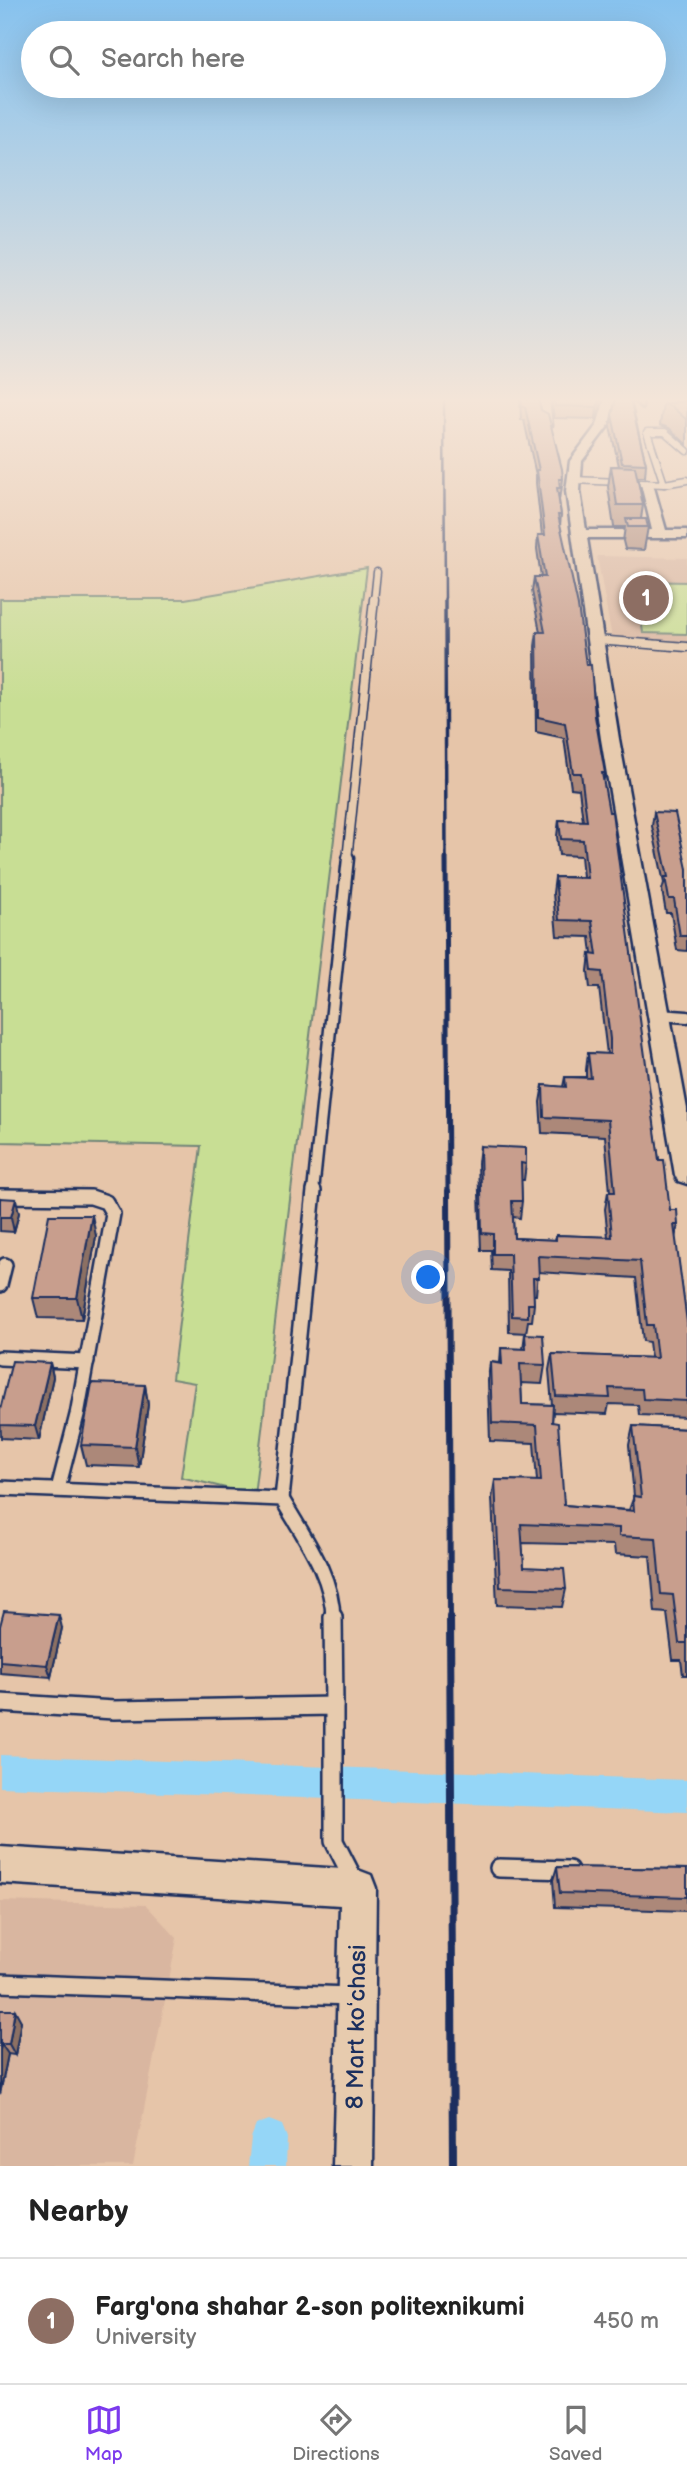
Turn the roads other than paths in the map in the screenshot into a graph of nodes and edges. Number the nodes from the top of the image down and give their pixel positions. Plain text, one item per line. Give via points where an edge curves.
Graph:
1 (576, 500) edge
2 (651, 500) edge
3 (580, 534) junction
4 (687, 534) edge
5 (660, 535) junction
6 (377, 572) dead end
7 (596, 640) junction
8 (687, 647) edge
9 (659, 1015) junction
10 (687, 1017) edge
11 (687, 1175) edge
12 (0, 1196) edge
13 (5, 1265) dead end
14 (0, 1285) edge
15 (0, 1358) edge
16 (87, 1362) junction
17 (0, 1488) edge
18 (58, 1489) junction
19 (282, 1499) junction
20 (0, 1703) edge
21 (334, 1706) junction
22 (0, 1865) edge
23 (499, 1868) dead end
24 (579, 1870) edge
25 (358, 1888) junction
26 (0, 1983) edge
27 (358, 1996) junction
28 (353, 2166) edge

1 - 3 street
2 - 5 street
3 - 5 street
3 - 7 street
4 - 5 street
6 - 19 lane
7 - 8 lane
7 - 9 street
9 - 10 lane
9 - 11 street
12 - 16 lane via 91,1197 106,1202 113,1214
13 - 14 lane
15 - 16 lane
16 - 18 lane
17 - 18 lane
18 - 19 lane
19 - 21 lane via 323,1572 333,1607
20 - 21 lane via 114,1710
21 - 25 lane via 334,1841
22 - 25 street
23 - 24 lane
25 - 27 street, 8 Mart koʻchasi
26 - 27 lane
27 - 28 street, 8 Mart koʻchasi

